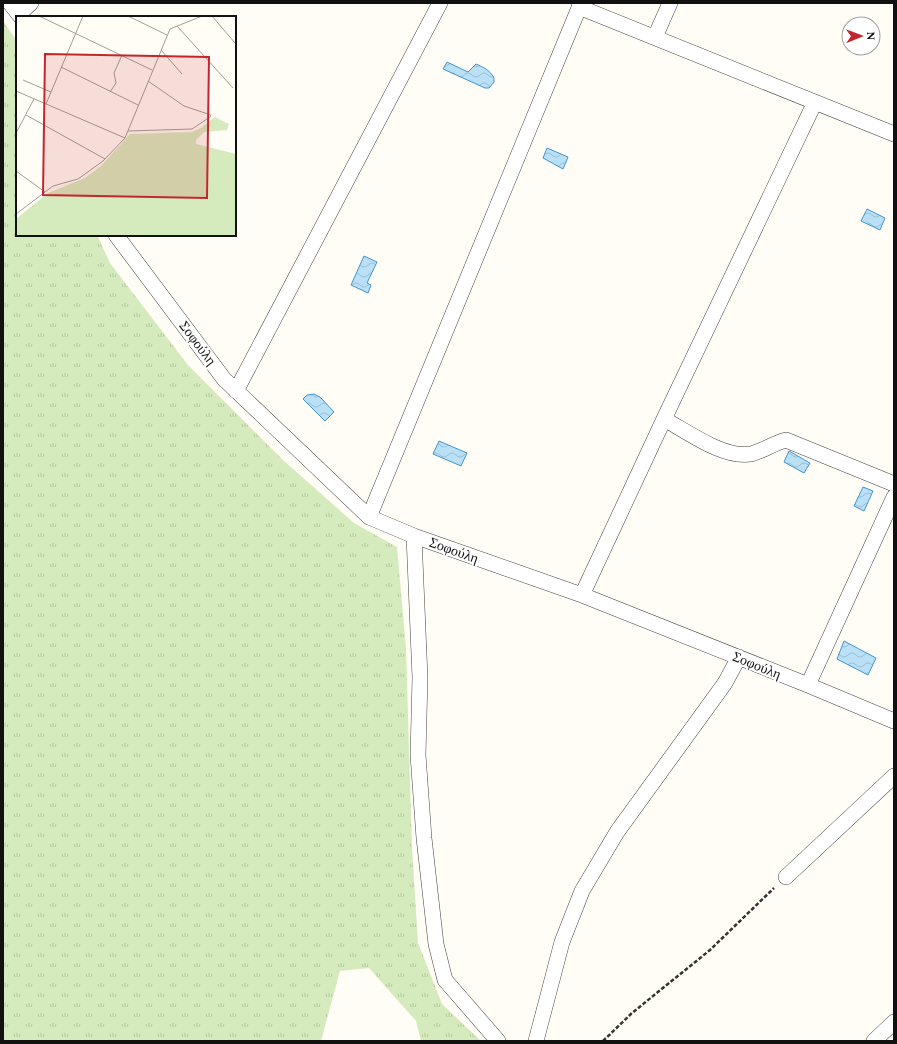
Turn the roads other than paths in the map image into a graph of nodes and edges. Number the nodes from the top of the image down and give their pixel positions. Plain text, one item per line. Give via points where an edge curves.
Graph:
1 (32, 3) edge
2 (440, 3) edge
3 (670, 3) edge
4 (580, 5) edge
5 (17, 11) edge
6 (655, 37) junction
7 (815, 102) junction
8 (894, 134) edge
9 (117, 236) edge
10 (236, 391) junction
11 (664, 418) junction
12 (894, 484) edge
13 (894, 497) edge
14 (369, 518) junction
15 (414, 536) junction
16 (582, 596) junction
17 (739, 657) junction
18 (808, 685) junction
19 (894, 721) edge
20 (894, 776) edge
21 (786, 876) road end
22 (894, 1022) edge
23 (498, 1041) edge
24 (536, 1041) edge
25 (874, 1041) edge

1 - 5 street
2 - 10 street
3 - 6 street
4 - 6 street
4 - 14 street
6 - 7 street
7 - 8 street
7 - 11 street
9 - 10 street, Σοφούλη via 224,379
10 - 14 street, Σοφούλη
11 - 12 street via 723,451 738,455 753,453 786,440
11 - 16 street
13 - 18 street
14 - 15 street, Σοφούλη
15 - 16 street, Σοφούλη
15 - 23 street via 420,678 418,755 436,944 445,980
16 - 17 street, Σοφούλη
17 - 18 street, Σοφούλη
17 - 24 street via 725,683 617,832 582,891 562,942
18 - 19 street, Σοφούλη
20 - 21 street
22 - 25 street

